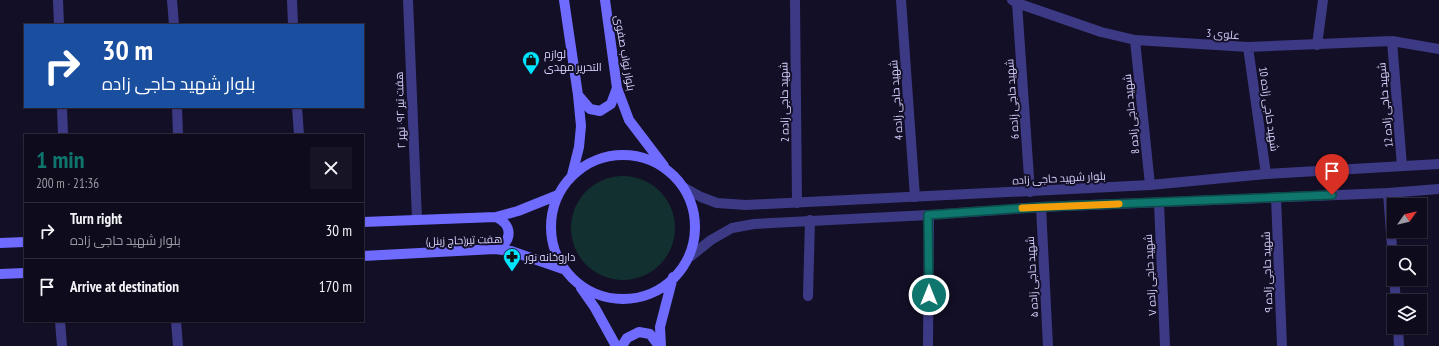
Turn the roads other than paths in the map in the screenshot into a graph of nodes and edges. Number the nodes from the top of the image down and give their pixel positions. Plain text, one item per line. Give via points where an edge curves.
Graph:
1 (58, 0) edge
2 (172, 0) edge
3 (292, 0) edge
4 (408, 0) edge
5 (564, 0) edge
6 (605, 0) edge
7 (795, 0) edge
8 (900, 0) edge
9 (1323, 0) edge
10 (1015, 2) edge
11 (59, 24) edge
12 (174, 24) edge
13 (293, 24) edge
14 (1135, 40) junction
15 (1392, 41) junction
16 (1317, 44) junction
17 (1248, 47) junction
18 (1439, 48) edge
19 (617, 88) junction
20 (578, 95) junction
21 (62, 108) edge
22 (177, 108) edge
23 (297, 108) edge
24 (63, 134) edge
25 (178, 134) edge
26 (299, 134) edge
27 (1439, 164) edge
28 (1402, 166) junction
29 (666, 169) junction
30 (1266, 174) junction
31 (572, 175) junction
32 (1150, 185) junction
33 (683, 187) junction
34 (1439, 189) edge
35 (1030, 192) junction
36 (1388, 193) junction
37 (558, 195) junction
38 (914, 197) junction
39 (1276, 197) junction
40 (797, 203) junction
41 (1159, 203) junction
42 (1040, 207) junction
43 (928, 215) junction
44 (496, 217) junction
45 (417, 219) junction
46 (810, 220) junction
47 (364, 222) edge
48 (24, 242) edge
49 (0, 243) edge
50 (1392, 246) edge
51 (495, 249) junction
52 (364, 256) edge
53 (692, 256) junction
54 (562, 269) junction
55 (24, 273) edge
56 (0, 274) edge
57 (673, 277) junction
58 (579, 286) junction
59 (808, 296) dead end
60 (60, 322) edge
61 (176, 322) edge
62 (1398, 334) edge
63 (62, 346) edge
64 (178, 346) edge
65 (616, 346) edge
66 (622, 346) edge
67 (660, 346) edge
68 (928, 346) edge
69 (1048, 346) edge
70 (1165, 346) edge
71 (1282, 346) edge
72 (1399, 346) edge

1 - 11 street
2 - 12 street
3 - 13 street
4 - 45 street, هفت تیر ۹۲- نهر ۲
5 - 20 main road
6 - 19 main road, بلوار نواب صفوی
7 - 40 street, شهید حاجی زاده 2
8 - 38 street, شهید حاجی زاده 4
9 - 16 street
10 - 14 street, علوی 3 via 1101,32
10 - 35 street, شهید حاجی زاده 6
14 - 17 street, علوی 3
14 - 32 street, شهید حاجی زاده 8
15 - 16 street, علوی 3
15 - 18 street, علوی 3
15 - 28 street, شهید حاجی زاده 12
16 - 17 street, علوی 3
17 - 30 street, شهید حاجی زاده 10
19 - 20 main road via 611,104 600,111 590,109
19 - 29 main road, بلوار نواب صفوی via 629,120
20 - 31 main road via 581,126
21 - 24 street
22 - 25 street
23 - 26 street
27 - 28 street, بلوار شهید حاجی زاده
28 - 30 street, بلوار شهید حاجی زاده
29 - 31 main road via 643,158 618,154 593,161
29 - 33 main road
30 - 32 street, بلوار شهید حاجی زاده
31 - 37 main road
32 - 35 street, بلوار شهید حاجی زاده
33 - 40 street, بلوار شهید حاجی زاده via 717,203
33 - 53 main road via 693,209 696,232
34 - 36 street
35 - 38 street, بلوار شهید حاجی زاده
36 - 39 street
36 - 50 street
37 - 44 main road, هفت تیر(حاج زینل)
37 - 54 main road via 550,220 552,245
38 - 40 street, بلوار شهید حاجی زاده
39 - 41 street
39 - 71 street, شهید حاجی زاده ۹
41 - 42 street
41 - 70 street, شهید حاجی زاده ۷
42 - 43 street
42 - 69 street, شهید حاجی زاده ۵
43 - 46 street
43 - 68 street
44 - 45 main road, هفت تیر(حاج زینل)
44 - 51 main road via 503,220 509,233 507,241
45 - 47 main road, هفت تیر(حاج زینل)
46 - 53 street via 732,228 711,240
46 - 59 street
48 - 49 main road
51 - 52 main road, هفت تیر(حاج زینل)
51 - 54 main road, هفت تیر(حاج زینل) via 511,251
53 - 57 main road
54 - 58 main road
55 - 56 main road
57 - 58 main road via 653,295 628,301 602,298
57 - 67 main road via 660,327
58 - 65 main road via 595,308
60 - 63 street
61 - 64 street
62 - 72 street
66 - 67 main road via 627,338 639,332 650,334

